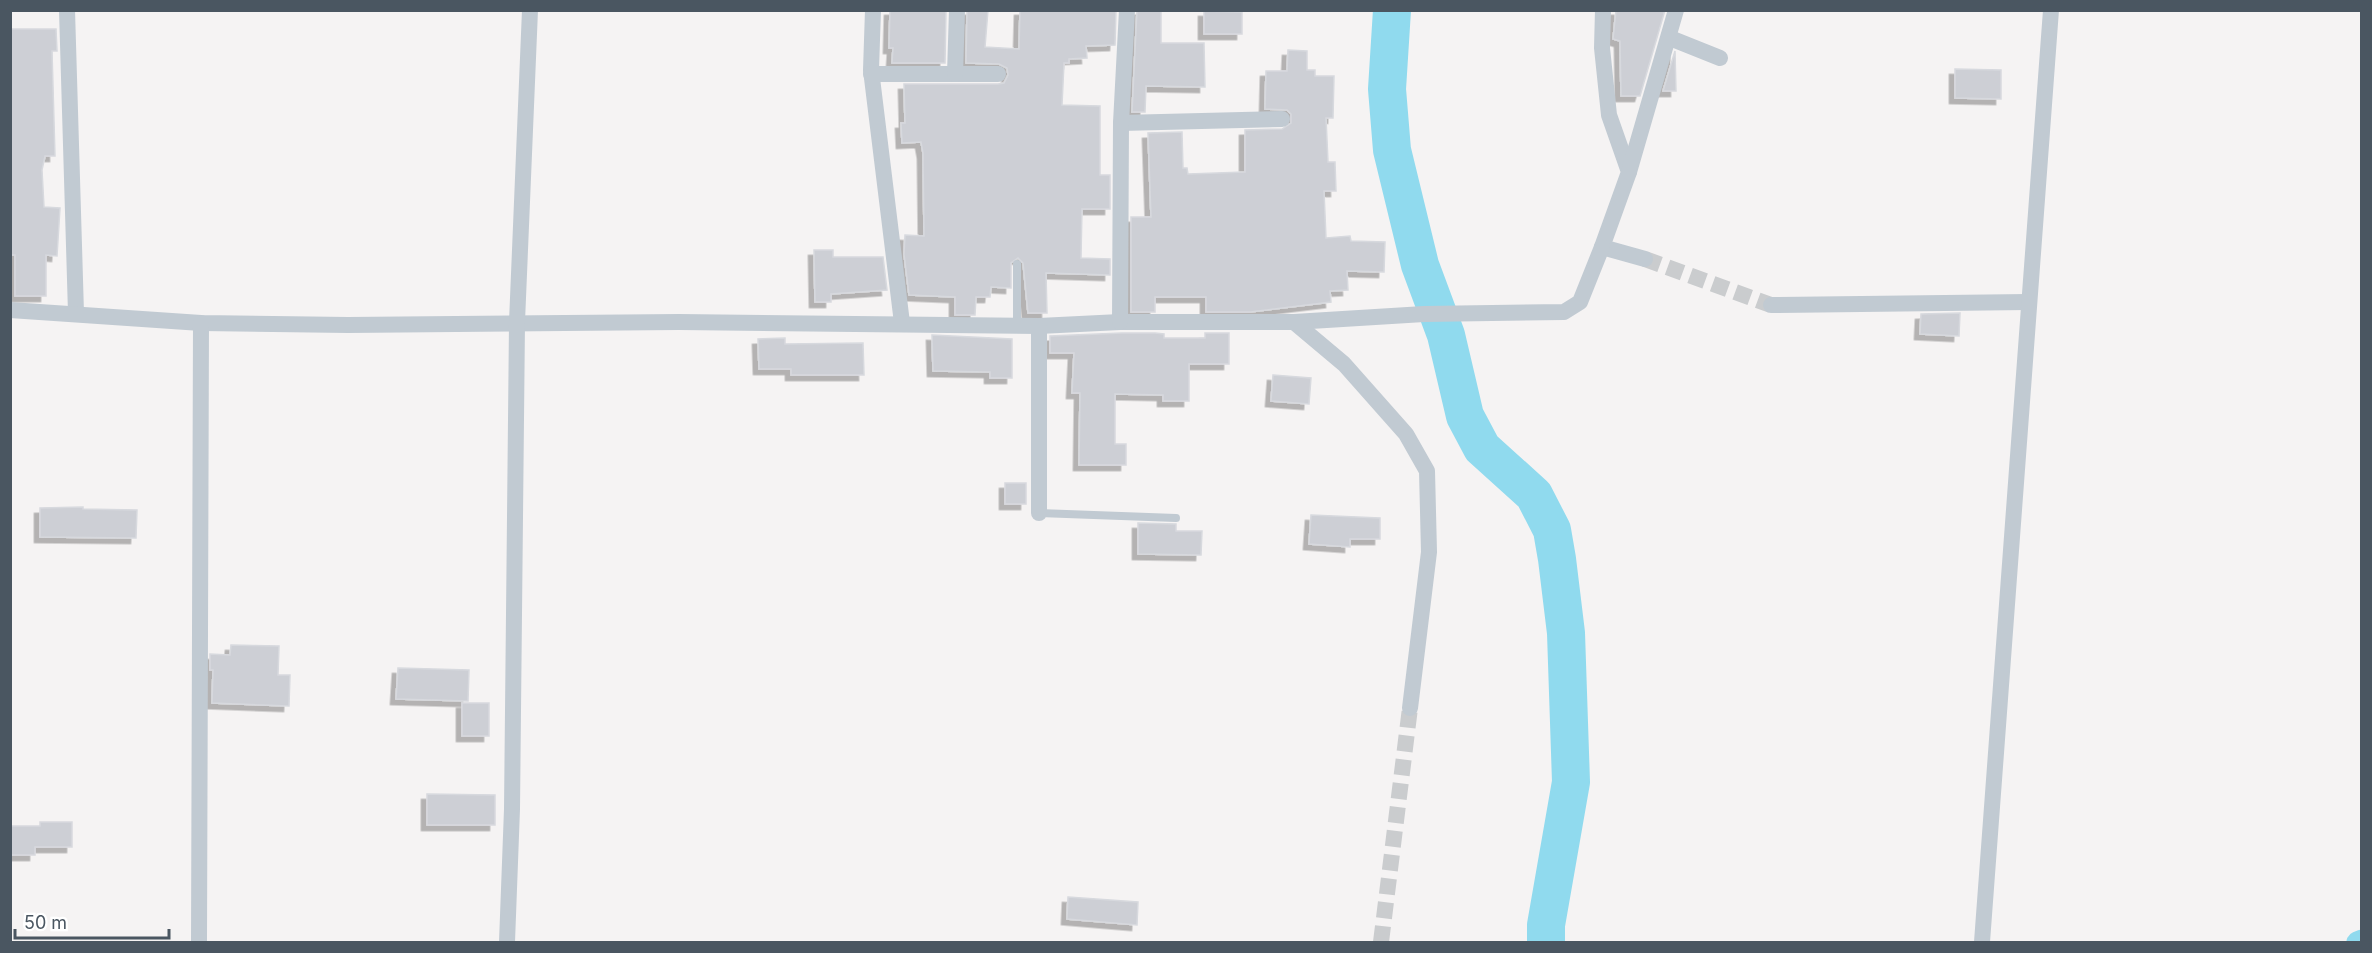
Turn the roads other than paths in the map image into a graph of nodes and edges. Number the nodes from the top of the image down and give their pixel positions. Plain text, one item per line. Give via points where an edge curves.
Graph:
1 (67, 10) edge
2 (530, 10) edge
3 (873, 10) edge
4 (957, 10) edge
5 (1127, 10) edge
6 (1603, 10) edge
7 (1676, 10) edge
8 (2051, 10) edge
9 (1670, 38) junction
10 (1720, 58) dead end
11 (871, 74) junction
12 (955, 74) junction
13 (998, 74) dead end
14 (1282, 119) dead end
15 (1121, 123) junction
16 (1629, 172) junction
17 (1602, 246) junction
18 (1645, 259) tunnel mouth
19 (1017, 264) dead end
20 (2028, 302) junction
21 (1771, 305) tunnel mouth
22 (10, 310) edge
23 (75, 313) junction
24 (517, 322) junction
25 (1120, 322) junction
26 (1294, 322) junction
27 (201, 323) junction
28 (902, 323) junction
29 (1017, 325) junction
30 (1039, 326) junction
31 (1040, 513) joint
32 (1176, 518) dead end
33 (1410, 708) tunnel mouth
34 (199, 942) edge
35 (507, 942) edge
36 (1982, 942) edge

1 - 23 street
2 - 24 street
3 - 11 street
4 - 12 street
5 - 15 street
6 - 16 street via 1602,48 1609,115
7 - 9 street
8 - 20 street
9 - 10 street
9 - 16 street
11 - 12 street
11 - 28 street
12 - 13 street
14 - 15 street
15 - 25 street
16 - 17 street
17 - 18 street
17 - 26 street via 1580,302 1564,312 1424,314
19 - 29 lane
20 - 21 street
20 - 36 street
22 - 23 street
23 - 27 street
24 - 27 street
24 - 28 street
24 - 35 street
25 - 26 street
25 - 30 street
26 - 33 street via 1344,364 1398,425 1427,471 1429,552
27 - 34 street
28 - 29 street
29 - 30 street
30 - 31 street
31 - 32 lane

